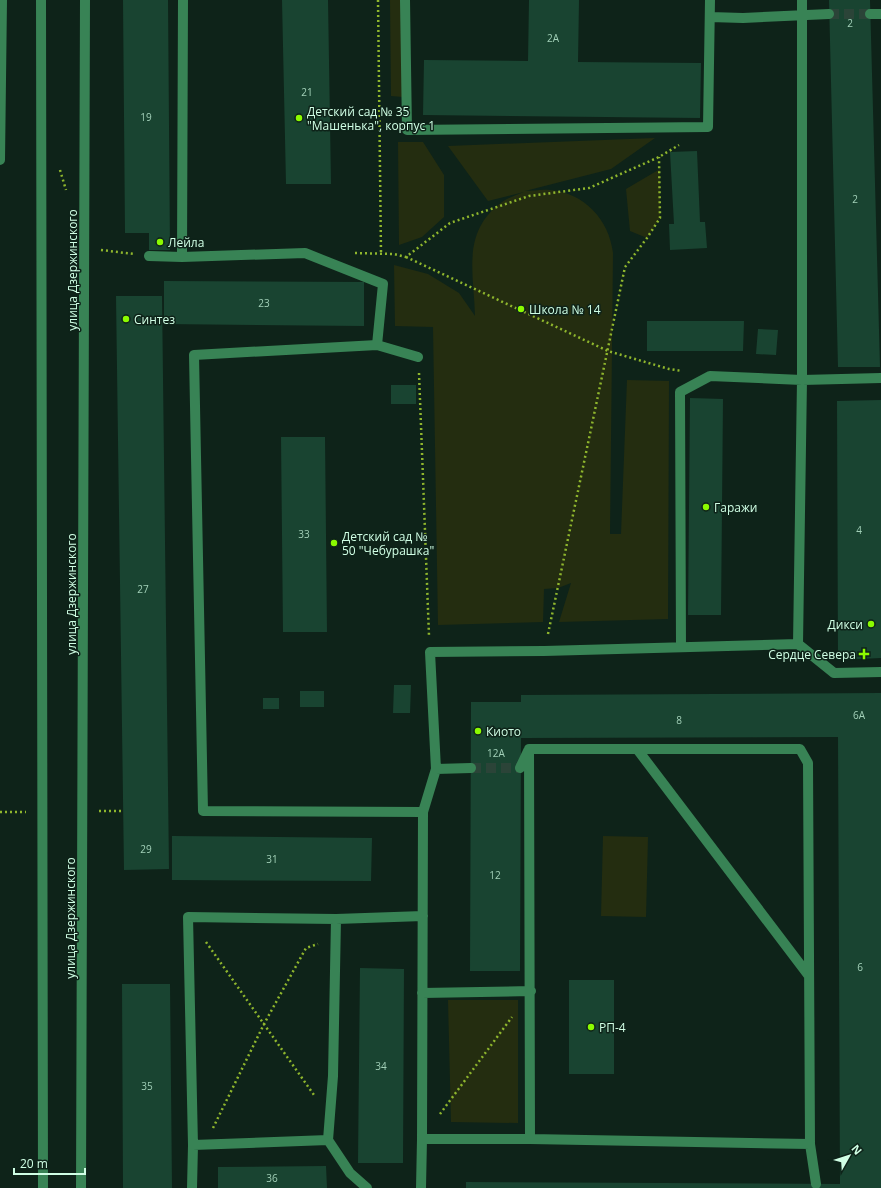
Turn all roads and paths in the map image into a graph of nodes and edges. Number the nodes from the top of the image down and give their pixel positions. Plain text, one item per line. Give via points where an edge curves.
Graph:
1 (2, 0) edge
2 (41, 0) edge
3 (85, 0) edge
4 (183, 0) edge
5 (378, 0) edge
6 (405, 0) edge
7 (710, 0) edge
8 (802, 0) edge
9 (829, 14) tunnel mouth
10 (870, 14) tunnel mouth
11 (881, 14) edge
12 (802, 16) junction
13 (710, 17) junction
14 (682, 143) dead end
15 (659, 157) junction
16 (0, 160) edge
17 (350, 253) dead end
18 (381, 253) junction
19 (149, 256) dead end
20 (182, 257) junction
21 (406, 257) junction
22 (377, 345) junction
23 (608, 351) junction
24 (418, 357) joint
25 (710, 376) junction
26 (881, 378) edge
27 (802, 380) junction
28 (798, 644) junction
29 (681, 646) junction
30 (544, 650) junction
31 (430, 652) junction
32 (881, 672) edge
33 (637, 748) junction
34 (530, 749) junction
35 (471, 768) tunnel mouth
36 (520, 768) dead end
37 (436, 769) junction
38 (423, 812) junction
39 (423, 916) junction
40 (188, 917) junction
41 (336, 919) junction
42 (336, 939) junction
43 (809, 976) junction
44 (531, 991) junction
45 (422, 993) junction
46 (512, 1017) dead end
47 (264, 1024) junction
48 (329, 1117) junction
49 (422, 1138) junction
50 (530, 1139) junction
51 (328, 1140) junction
52 (193, 1144) junction
53 (206, 1144) junction
54 (810, 1144) junction
55 (816, 1184) dead end
56 (43, 1188) edge
57 (81, 1188) edge
58 (192, 1188) edge
59 (367, 1188) edge
60 (421, 1188) edge

1 - 16 street
2 - 56 street
3 - 57 street, улица Дзержинского
4 - 20 street
5 - 18 path
6 - 13 street via 407,130 708,127
7 - 13 street
8 - 12 street
9 - 12 street
10 - 11 street
12 - 13 street
12 - 27 street
14 - 15 path
15 - 21 path via 589,188 529,196 450,223
15 - 23 path via 660,218 625,267
17 - 18 path
18 - 21 path
19 - 20 street
20 - 22 street via 305,253 383,284
21 - 23 path
22 - 24 street
22 - 38 street via 194,355 203,811
23 - 25 path via 669,369
23 - 30 path
24 - 31 path
25 - 27 street
25 - 29 street via 680,392
26 - 27 street
27 - 28 street
28 - 29 street
28 - 32 street via 834,673
29 - 30 street
30 - 31 street
31 - 37 street
33 - 34 street
33 - 43 street
33 - 43 street via 800,749 808,763
34 - 36 street
34 - 44 street
35 - 37 street
37 - 38 street
38 - 39 street
39 - 41 street
39 - 45 street
40 - 41 street
40 - 47 path
40 - 52 street
41 - 42 street
42 - 47 path via 306,948
42 - 48 street via 333,1076
43 - 54 street
44 - 45 street
44 - 50 street
45 - 49 street
46 - 49 path
47 - 48 path
47 - 53 path
48 - 51 street
49 - 50 street
49 - 60 street
50 - 54 street
51 - 53 street
51 - 59 street via 350,1173
52 - 53 street
52 - 58 street
54 - 55 street

